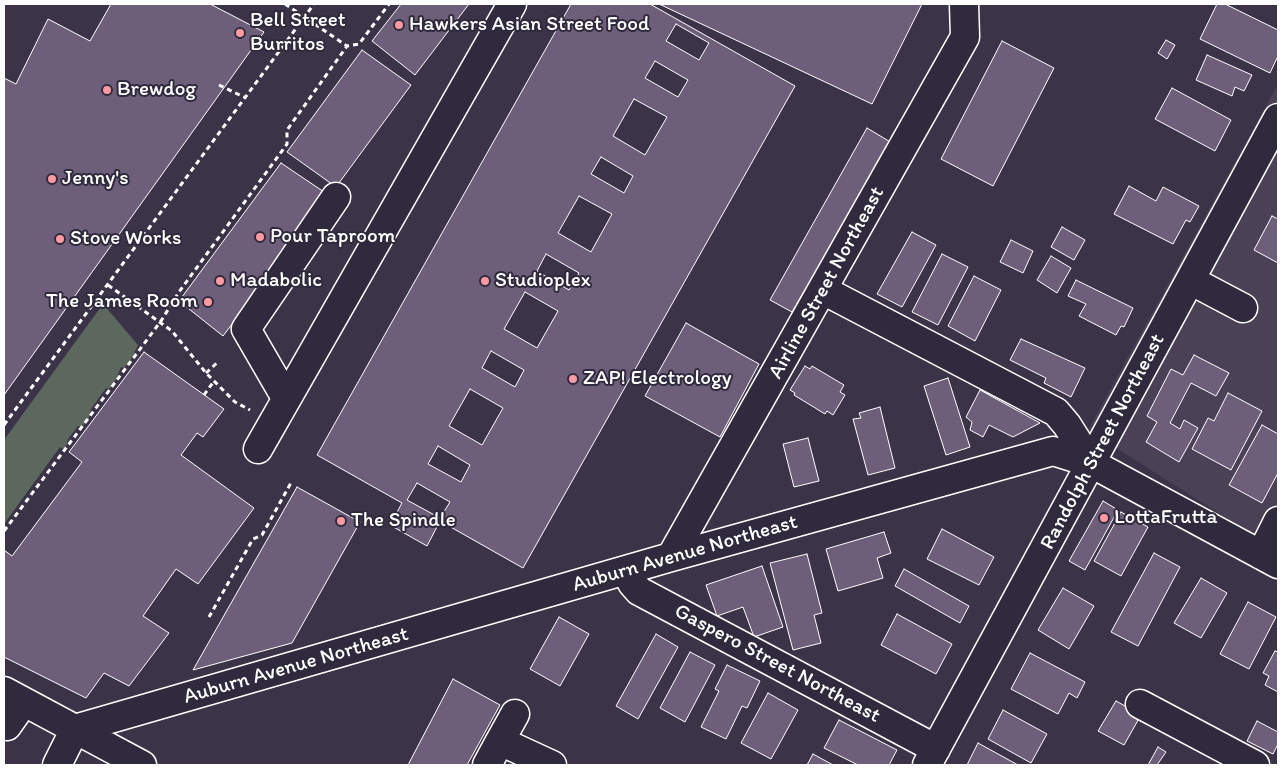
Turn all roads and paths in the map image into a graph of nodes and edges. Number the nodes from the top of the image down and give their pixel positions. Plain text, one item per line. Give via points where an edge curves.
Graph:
1 (285, 4) edge
2 (314, 4) edge
3 (389, 4) edge
4 (512, 4) edge
5 (964, 4) edge
6 (305, 16) junction
7 (347, 46) junction
8 (219, 85) dead end
9 (246, 98) junction
10 (1278, 118) edge
11 (336, 197) dead end
12 (1190, 280) junction
13 (108, 285) junction
14 (823, 290) junction
15 (1243, 308) dead end
16 (160, 321) junction
17 (219, 361) dead end
18 (206, 373) junction
19 (214, 381) junction
20 (204, 395) dead end
21 (286, 398) junction
22 (273, 422) junction
23 (4, 425) edge
24 (258, 450) dead end
25 (1091, 463) junction
26 (292, 481) dead end
27 (1278, 521) edge
28 (4, 531) edge
29 (671, 557) junction
30 (1270, 560) edge
31 (628, 570) junction
32 (209, 617) dead end
33 (14, 697) edge
34 (1140, 704) dead end
35 (514, 714) dead end
36 (7, 726) dead end
37 (75, 730) junction
38 (500, 740) junction
39 (932, 757) edge
40 (57, 765) edge
41 (142, 765) edge
42 (487, 765) edge
43 (552, 765) edge
44 (1255, 765) edge

1 - 6 path
2 - 6 path
3 - 7 path via 359,44
4 - 21 street
5 - 14 street, Airline Street Northeast via 965,37
6 - 7 path
6 - 9 path
7 - 16 path via 287,130 286,144
8 - 9 path
9 - 13 path
10 - 12 street, Randolph Street Northeast
11 - 21 street via 246,329
12 - 15 street
12 - 25 street, Randolph Street Northeast
13 - 16 path
13 - 23 path
14 - 25 street via 1056,412
14 - 29 street, Airline Street Northeast
16 - 18 path via 172,330
16 - 28 path
17 - 18 path
18 - 19 path
19 - 20 path
19 - 22 path via 235,402
21 - 22 street
22 - 24 street
25 - 29 street, Auburn Avenue Northeast via 1053,451
25 - 30 street, Auburn Avenue Northeast
25 - 39 street, Randolph Street Northeast
26 - 32 path via 262,535 253,539
27 - 30 street
29 - 31 street, Auburn Avenue Northeast
31 - 37 street, Auburn Avenue Northeast
31 - 39 street, Gaspero Street Northeast via 639,591
33 - 36 street
33 - 37 street
34 - 44 street
35 - 38 street
37 - 40 street
37 - 41 street
38 - 42 street
38 - 43 street

